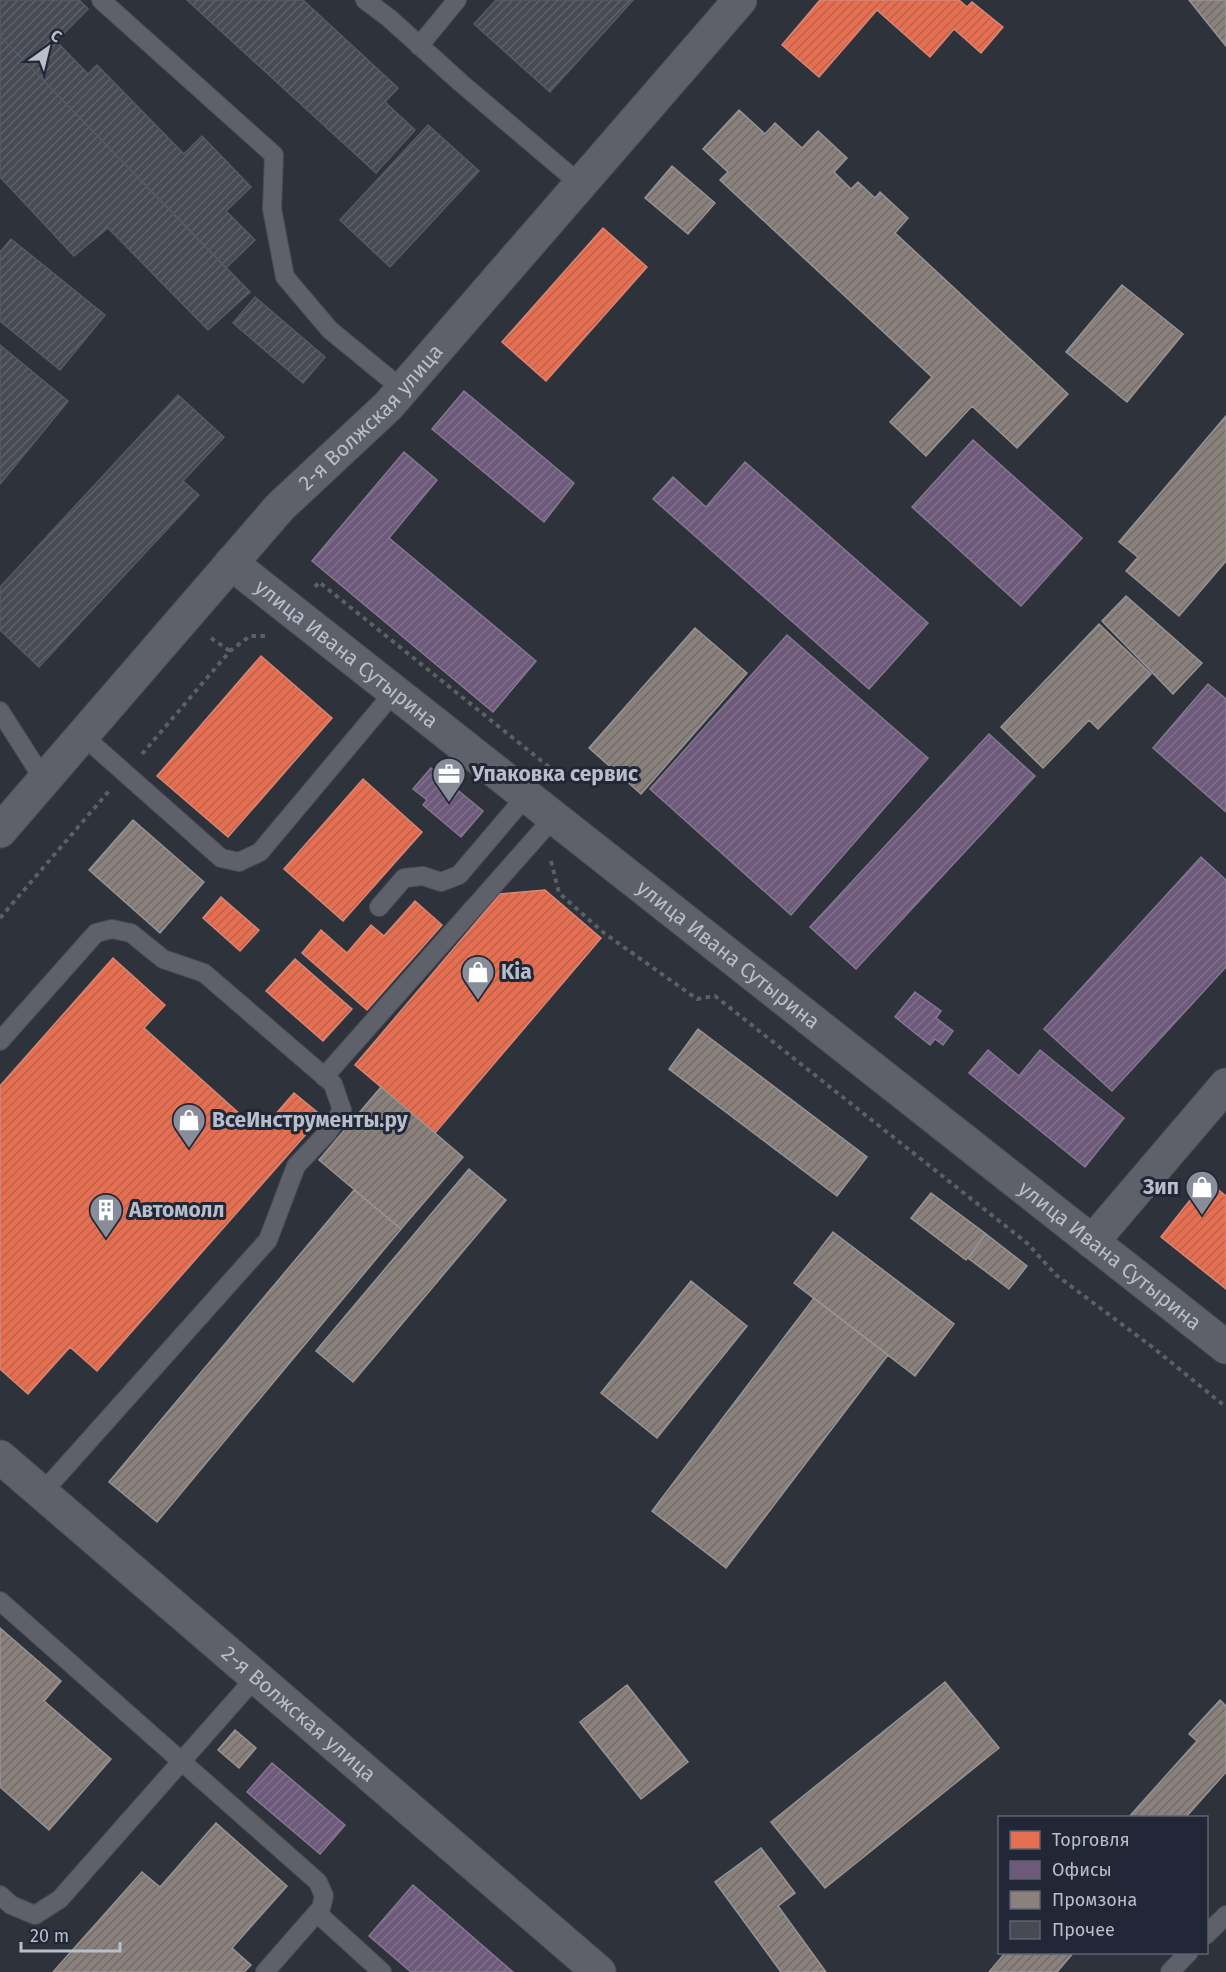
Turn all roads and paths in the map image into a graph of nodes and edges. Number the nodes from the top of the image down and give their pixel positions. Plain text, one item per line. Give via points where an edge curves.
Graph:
1 (101, 0) edge
2 (365, 0) edge
3 (457, 0) edge
4 (740, 0) edge
5 (419, 46) junction
6 (580, 184) junction
7 (402, 389) junction
8 (231, 563) junction
9 (208, 635) dead end
10 (273, 636) dead end
11 (231, 651) junction
12 (395, 691) junction
13 (0, 711) edge
14 (82, 735) junction
15 (126, 772) junction
16 (44, 780) junction
17 (527, 795) junction
18 (555, 816) junction
19 (0, 831) edge
20 (532, 841) junction
21 (380, 907) dead end
22 (0, 918) edge
23 (0, 1041) edge
24 (324, 1077) junction
25 (1226, 1085) edge
26 (1092, 1242) junction
27 (1226, 1347) edge
28 (1226, 1407) edge
29 (0, 1457) edge
30 (42, 1493) junction
31 (0, 1601) edge
32 (256, 1677) junction
33 (182, 1761) junction
34 (0, 1895) edge
35 (317, 1912) junction
36 (1226, 1914) edge
37 (1208, 1933) edge
38 (1188, 1954) edge
39 (265, 1972) edge
40 (382, 1972) edge
41 (598, 1972) edge
42 (1170, 1972) edge

1 - 7 lane via 274,155 272,209 285,277 330,330
2 - 5 lane
3 - 5 lane
4 - 6 street, 2-я Волжская улица
5 - 6 lane
6 - 7 street, 2-я Волжская улица
7 - 8 street, 2-я Волжская улица via 280,507
8 - 12 street, улица Ивана Сутырина
8 - 14 street, 2-я Волжская улица
9 - 11 path
10 - 11 path via 250,636
11 - 15 path
12 - 15 lane via 260,852 239,861 221,858
12 - 17 street, улица Ивана Сутырина
13 - 16 lane
14 - 15 lane
14 - 16 street, 2-я Волжская улица
15 - 22 path
16 - 19 street, 2-я Волжская улица
17 - 18 street, улица Ивана Сутырина
17 - 21 lane via 459,875 441,882 423,876 404,878
18 - 20 lane
18 - 26 street, улица Ивана Сутырина
20 - 24 lane
20 - 28 path via 550,854 559,893 604,933 697,999 715,996 1027,1243 1056,1275
23 - 24 lane via 96,933 112,930 131,933 163,960 204,973
24 - 30 lane via 333,1084 342,1110 328,1132 296,1166 268,1240
25 - 26 street
26 - 27 street, улица Ивана Сутырина
29 - 30 street, 2-я Волжская улица
30 - 32 street, 2-я Волжская улица
31 - 33 lane
32 - 33 lane
32 - 41 street, 2-я Волжская улица
33 - 34 lane via 60,1899 35,1915 11,1905
33 - 35 lane via 318,1882 324,1896
35 - 39 lane
35 - 40 lane
36 - 37 lane
38 - 42 lane

